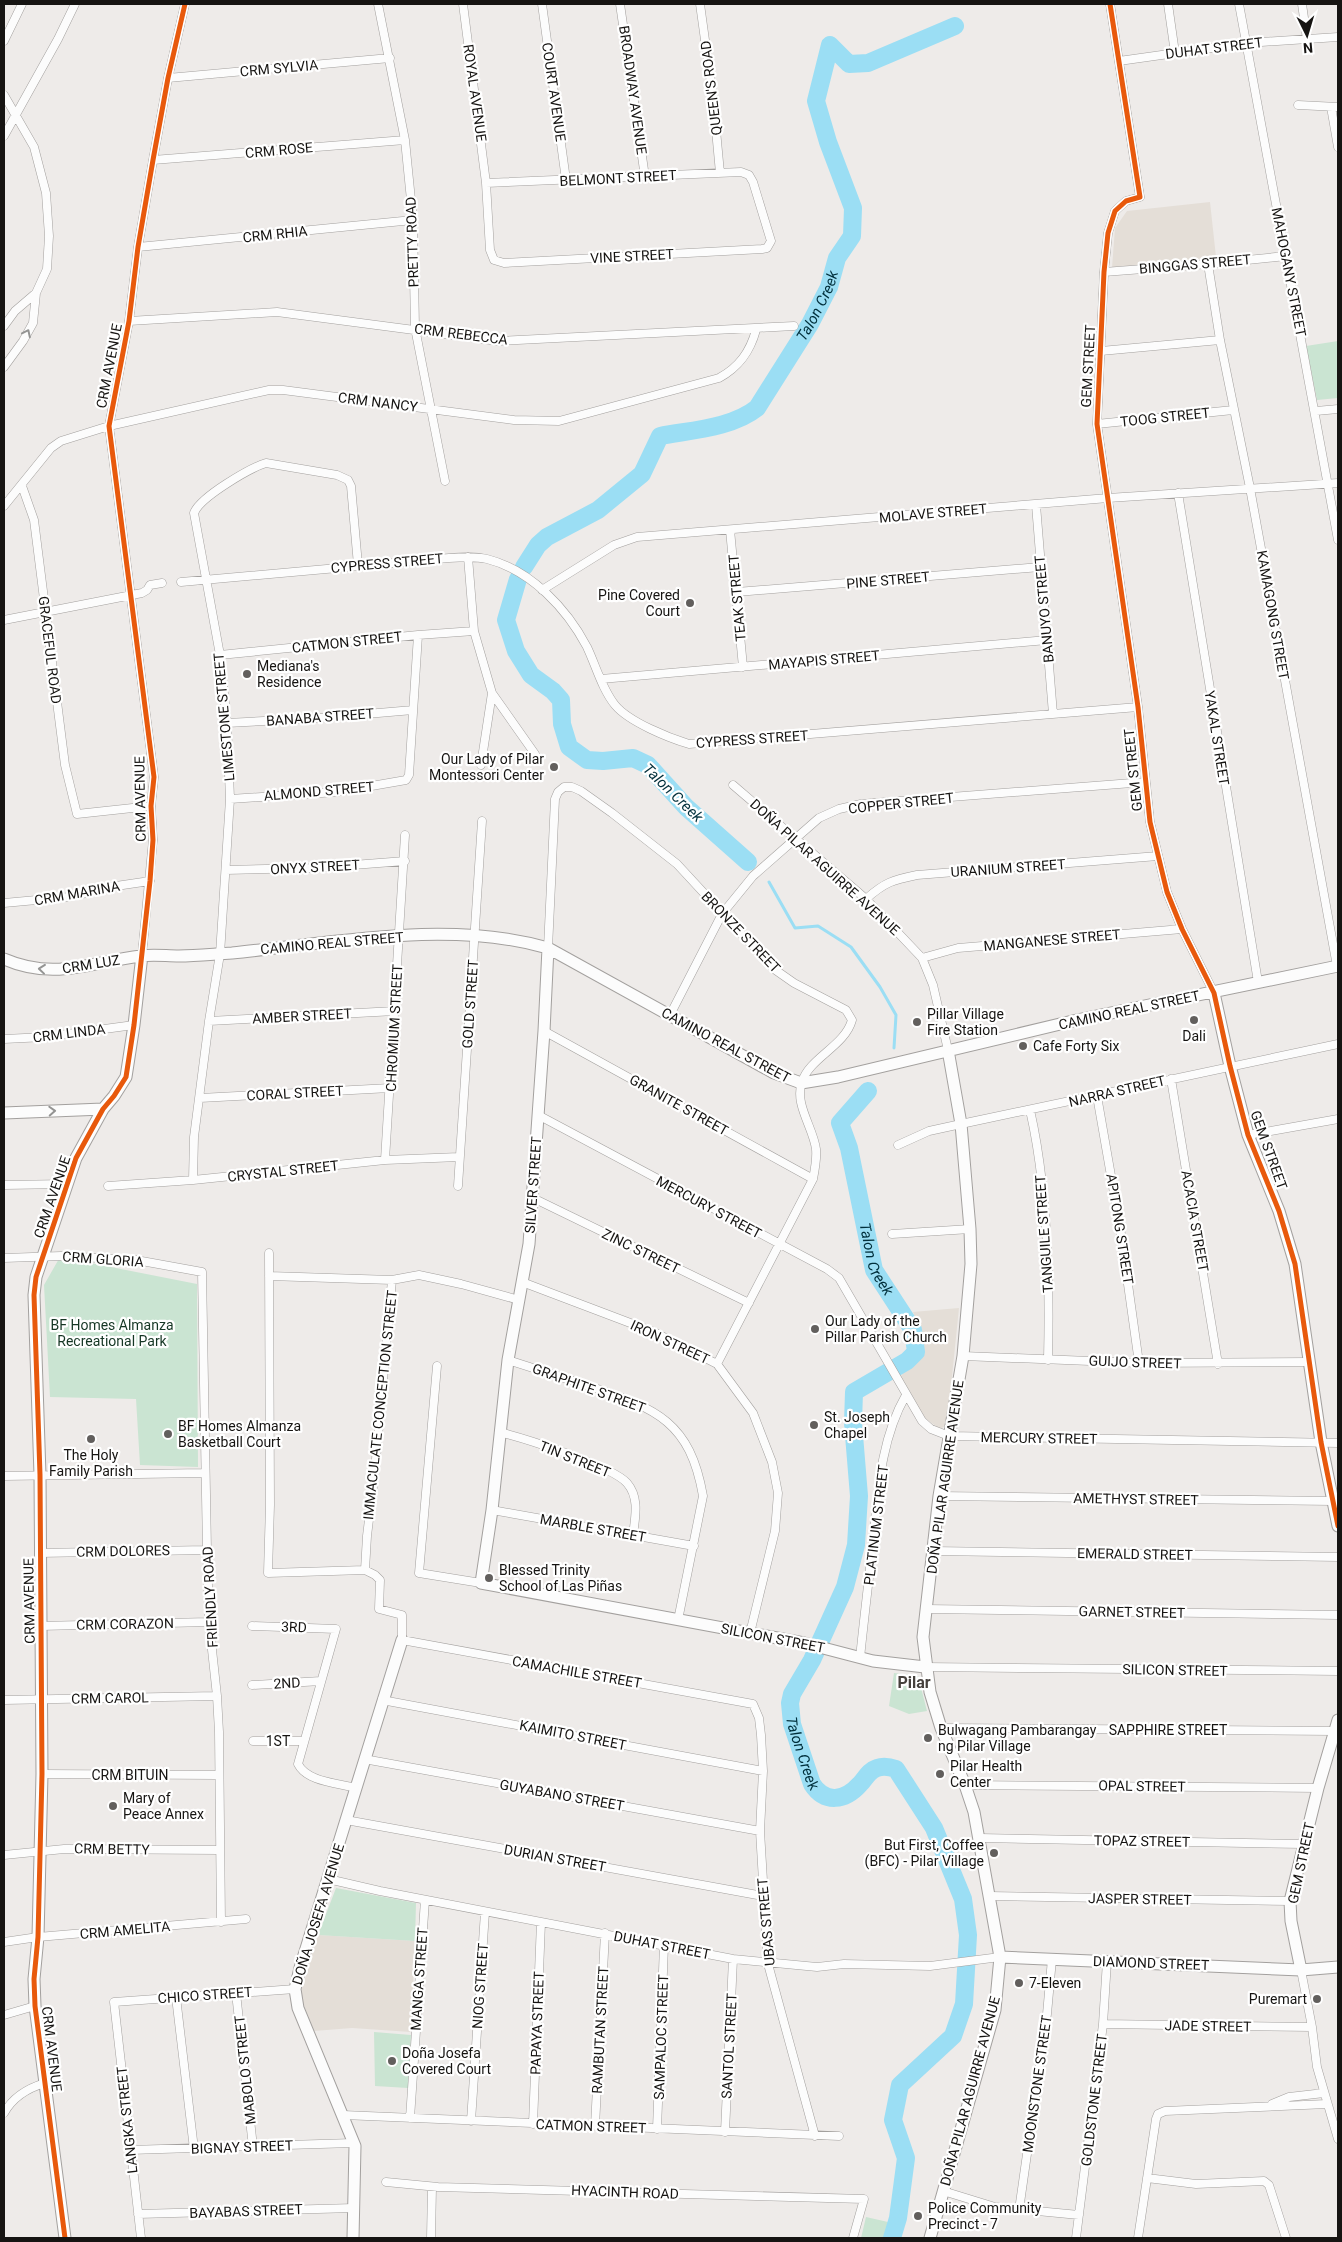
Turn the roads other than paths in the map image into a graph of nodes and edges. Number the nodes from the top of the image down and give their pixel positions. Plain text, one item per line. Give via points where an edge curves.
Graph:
1 (22, 4) edge
2 (75, 4) edge
3 (185, 4) edge
4 (378, 4) edge
5 (463, 4) edge
6 (542, 4) edge
7 (620, 4) edge
8 (700, 4) edge
9 (1110, 4) edge
10 (1168, 4) edge
11 (1240, 4) edge
12 (1302, 4) edge
13 (1338, 37) edge
14 (1307, 39) junction
15 (4, 41) edge
16 (1247, 43) junction
17 (1175, 53) junction
18 (390, 58) junction
19 (1119, 61) junction
20 (168, 78) junction
21 (4, 95) edge
22 (1298, 105) dead end
23 (1335, 107) edge
24 (16, 112) junction
25 (4, 136) edge
26 (405, 140) junction
27 (1338, 147) edge
28 (152, 160) junction
29 (720, 173) junction
30 (646, 177) junction
31 (566, 180) junction
32 (486, 183) junction
33 (412, 220) junction
34 (770, 245) joint
35 (138, 247) junction
36 (1286, 256) junction
37 (494, 260) joint
38 (1208, 264) junction
39 (1104, 272) junction
40 (36, 294) junction
41 (129, 321) junction
42 (4, 326) edge
43 (794, 326) dead end
44 (415, 328) junction
45 (756, 330) junction
46 (1220, 340) junction
47 (1101, 351) junction
48 (4, 367) edge
49 (432, 409) junction
50 (1338, 409) edge
51 (1233, 410) junction
52 (1316, 411) junction
53 (1097, 424) junction
54 (109, 426) junction
55 (445, 481) dead end
56 (1338, 483) edge
57 (1329, 484) junction
58 (22, 486) junction
59 (1250, 488) junction
60 (1178, 493) junction
61 (1108, 498) junction
62 (1036, 505) junction
63 (4, 506) edge
64 (730, 530) junction
65 (1338, 540) edge
66 (468, 557) junction
67 (358, 565) junction
68 (1040, 567) junction
69 (205, 579) junction
70 (180, 582) dead end
71 (162, 583) dead end
72 (542, 590) junction
73 (737, 592) junction
74 (132, 595) junction
75 (45, 611) junction
76 (4, 620) edge
77 (474, 631) junction
78 (418, 634) junction
79 (1047, 640) junction
80 (220, 655) junction
81 (743, 667) junction
82 (601, 679) junction
83 (492, 693) junction
84 (1138, 707) junction
85 (413, 710) junction
86 (1053, 714) junction
87 (227, 722) junction
88 (535, 754) dead end
89 (482, 765) dead end
90 (1145, 782) junction
91 (734, 785) dead end
92 (564, 787) joint
93 (230, 799) junction
94 (151, 806) junction
95 (482, 821) dead end
96 (405, 835) dead end
97 (796, 838) junction
98 (1158, 856) junction
99 (405, 861) junction
100 (226, 870) junction
101 (150, 881) junction
102 (866, 899) junction
103 (4, 903) edge
104 (722, 914) junction
105 (1182, 929) junction
106 (475, 935) junction
107 (399, 936) junction
108 (548, 948) junction
109 (220, 954) junction
110 (142, 955) junction
111 (179, 956) joint
112 (922, 958) junction
113 (4, 959) edge
114 (1338, 966) edge
115 (1258, 982) junction
116 (1214, 993) junction
117 (395, 1011) junction
118 (670, 1015) junction
119 (209, 1021) junction
120 (134, 1025) junction
121 (544, 1031) junction
122 (4, 1039) edge
123 (1338, 1044) edge
124 (948, 1050) junction
125 (1230, 1066) junction
126 (1171, 1079) junction
127 (801, 1082) junction
128 (390, 1088) junction
129 (1097, 1096) junction
130 (200, 1098) junction
131 (103, 1109) junction
132 (1030, 1110) junction
133 (4, 1113) edge
134 (538, 1115) junction
135 (1338, 1119) edge
136 (961, 1124) junction
137 (1248, 1135) junction
138 (898, 1145) dead end
139 (459, 1157) junction
140 (385, 1160) junction
141 (813, 1179) junction
142 (193, 1180) junction
143 (67, 1184) junction
144 (4, 1185) edge
145 (108, 1186) dead end
146 (458, 1186) dead end
147 (533, 1198) junction
148 (970, 1229) junction
149 (892, 1234) dead end
150 (780, 1244) junction
151 (269, 1253) dead end
152 (43, 1257) junction
153 (4, 1258) edge
154 (202, 1272) joint
155 (269, 1276) junction
156 (392, 1280) junction
157 (522, 1282) junction
158 (519, 1300) junction
159 (749, 1303) junction
160 (963, 1356) junction
161 (508, 1360) junction
162 (1048, 1360) junction
163 (1308, 1362) junction
164 (1139, 1363) junction
165 (717, 1364) junction
166 (1218, 1364) junction
167 (437, 1366) dead end
168 (906, 1395) junction
169 (499, 1432) junction
170 (949, 1436) junction
171 (1321, 1442) junction
172 (1338, 1443) edge
173 (205, 1473) junction
174 (40, 1475) junction
175 (4, 1476) edge
176 (939, 1496) junction
177 (1333, 1501) junction
178 (492, 1510) junction
179 (1338, 1526) edge
180 (633, 1535) junction
181 (694, 1546) junction
182 (207, 1550) junction
183 (933, 1551) junction
184 (39, 1553) junction
185 (1338, 1557) edge
186 (365, 1570) junction
187 (481, 1582) junction
188 (926, 1609) junction
189 (1338, 1615) edge
190 (678, 1620) junction
191 (209, 1622) junction
192 (40, 1626) junction
193 (252, 1626) dead end
194 (750, 1633) junction
195 (402, 1640) junction
196 (860, 1658) junction
197 (925, 1667) junction
198 (1338, 1671) edge
199 (322, 1681) junction
200 (252, 1685) dead end
201 (217, 1696) junction
202 (41, 1699) junction
203 (4, 1700) edge
204 (382, 1700) junction
205 (753, 1704) joint
206 (1337, 1725) edge
207 (941, 1728) junction
208 (253, 1741) dead end
209 (303, 1741) junction
210 (364, 1759) junction
211 (763, 1771) junction
212 (42, 1774) junction
213 (218, 1775) junction
214 (965, 1785) junction
215 (356, 1788) junction
216 (1318, 1788) junction
217 (346, 1820) junction
218 (760, 1832) junction
219 (980, 1838) junction
220 (1303, 1844) junction
221 (41, 1850) junction
222 (220, 1850) junction
223 (4, 1855) edge
224 (328, 1879) junction
225 (763, 1896) junction
226 (990, 1896) junction
227 (425, 1900) junction
228 (1290, 1902) junction
229 (485, 1912) junction
230 (246, 1919) dead end
231 (221, 1922) junction
232 (541, 1922) junction
233 (605, 1933) junction
234 (38, 1937) junction
235 (4, 1942) edge
236 (664, 1945) junction
237 (1000, 1956) junction
238 (733, 1959) junction
239 (1052, 1959) junction
240 (1107, 1961) junction
241 (768, 1964) junction
242 (1338, 1967) edge
243 (1301, 1970) junction
244 (295, 1989) junction
245 (236, 1993) junction
246 (176, 1997) junction
247 (114, 2002) joint
248 (35, 2006) junction
249 (4, 2015) edge
250 (1103, 2024) junction
251 (1312, 2027) junction
252 (45, 2083) junction
253 (1324, 2093) junction
254 (1327, 2104) junction
255 (1268, 2105) junction
256 (4, 2113) edge
257 (343, 2115) junction
258 (410, 2118) junction
259 (471, 2121) junction
260 (533, 2124) junction
261 (595, 2126) junction
262 (657, 2129) junction
263 (725, 2132) junction
264 (815, 2136) junction
265 (839, 2136) dead end
266 (1338, 2140) edge
267 (353, 2143) junction
268 (253, 2147) junction
269 (194, 2149) junction
270 (130, 2150) junction
271 (1146, 2178) junction
272 (386, 2182) dead end
273 (432, 2186) junction
274 (943, 2191) junction
275 (354, 2208) junction
276 (1019, 2210) junction
277 (138, 2214) junction
278 (1080, 2214) junction
279 (65, 2238) edge
280 (141, 2238) edge
281 (353, 2238) edge
282 (431, 2238) edge
283 (853, 2238) edge
284 (930, 2238) edge
285 (1076, 2238) edge
286 (1138, 2238) edge
287 (1286, 2238) edge

1 - 15 street
2 - 24 street
3 - 20 street, CRM AVENUE
4 - 18 street, PRETTY ROAD
5 - 32 street, ROYAL AVENUE
6 - 31 street, COURT AVENUE
7 - 30 street, BROADWAY AVENUE
8 - 29 street, QUEEN'S ROAD via 714,98
9 - 19 street, GEM STREET
10 - 17 street
11 - 16 street, MAHOGANY STREET
12 - 14 street
13 - 14 street, DUHAT STREET
14 - 16 street, DUHAT STREET
16 - 17 street, DUHAT STREET
16 - 36 street, MAHOGANY STREET
17 - 19 street, DUHAT STREET
18 - 20 street, CRM SYLVIA
18 - 26 street, PRETTY ROAD
19 - 39 street, GEM STREET via 1140,197 1126,201 1110,220
20 - 28 street, CRM AVENUE
21 - 24 street
22 - 23 street
23 - 27 street
24 - 25 street
24 - 40 street via 34,147 46,193 49,236 46,269
26 - 28 street, CRM ROSE
26 - 33 street, PRETTY ROAD
28 - 35 street, CRM AVENUE
29 - 30 street, BELMONT STREET
29 - 34 street, BELMONT STREET via 749,175 771,237
30 - 31 street, BELMONT STREET
31 - 32 street, BELMONT STREET
32 - 37 street, ROYAL AVENUE via 490,250
33 - 35 street, CRM RHIA
33 - 44 street, PRETTY ROAD
34 - 37 street, VINE STREET via 762,249 504,263
35 - 41 street, CRM AVENUE
36 - 38 street, BINGGAS STREET
36 - 52 street, MAHOGANY STREET
38 - 39 street, BINGGAS STREET
38 - 46 street, KAMAGONG STREET
39 - 47 street, GEM STREET
40 - 42 street via 16,310
48 -> 40 street via 20,347 32,323
41 - 44 street, CRM REBECCA via 278,312
41 - 54 street, CRM AVENUE
43 - 45 street, CRM REBECCA
44 - 45 street, CRM REBECCA via 498,341
44 - 49 street, PRETTY ROAD
45 - 49 street, CRM NANCY via 752,346 743,359 732,371 719,378 559,421 514,420
46 - 47 street
46 - 51 street, KAMAGONG STREET
47 - 53 street, GEM STREET
49 - 54 street, CRM NANCY via 269,390
49 - 55 street, PRETTY ROAD
50 - 52 street
51 - 53 street, TOOG STREET
51 - 59 street, KAMAGONG STREET
52 - 57 street, MAHOGANY STREET
53 - 61 street, GEM STREET
54 - 58 street, CRM NANCY via 51,448
54 - 74 street, CRM AVENUE
56 - 57 street, MOLAVE STREET
57 - 59 street, MOLAVE STREET
57 - 65 street, MAHOGANY STREET
58 - 63 street, CRM NANCY
58 - 75 street, GRACEFUL ROAD via 34,520
59 - 60 street, MOLAVE STREET
59 - 114 street, KAMAGONG STREET
60 - 61 street, MOLAVE STREET
60 - 115 street, YAKAL STREET
61 - 62 street, MOLAVE STREET
61 - 84 street, GEM STREET
62 - 64 street, MOLAVE STREET
62 - 68 street, BANUYO STREET
64 - 72 street, MOLAVE STREET via 630,538
64 - 73 street, TEAK STREET
66 - 67 street, CYPRESS STREET
66 - 72 street, CYPRESS STREET via 506,566 523,574
66 - 77 street
67 - 69 street, CYPRESS STREET
67 - 69 street, LIMESTONE STREET via 353,493 348,480 338,475 266,463 255,466 196,508 194,519
68 - 73 street, PINE STREET
68 - 79 street, BANUYO STREET
69 - 70 street, CYPRESS STREET
69 - 80 street, LIMESTONE STREET
71 - 74 street via 150,585 145,592
72 - 82 street, CYPRESS STREET via 580,635
73 - 81 street, TEAK STREET
74 - 75 street
74 - 94 street, CRM AVENUE via 154,777
75 - 76 street
75 - 94 street, GRACEFUL ROAD via 65,765 77,814
77 - 78 street, CATMON STREET
77 - 83 street
78 - 80 street, CATMON STREET
78 - 85 street
79 - 81 street, MAYAPIS STREET
79 - 86 street, BANUYO STREET
80 - 87 street, LIMESTONE STREET
81 - 82 street, MAYAPIS STREET
82 - 86 street, CYPRESS STREET via 616,706 625,713 675,740 689,744
83 - 88 street
83 - 89 street
84 - 86 street, CYPRESS STREET
84 - 90 street, GEM STREET
85 - 87 street, BANABA STREET
85 - 93 street, ALMOND STREET via 406,780 337,792
87 - 93 street, LIMESTONE STREET
90 - 97 street, COPPER STREET via 861,804 819,818
90 - 98 street, GEM STREET
91 - 97 street, DOÑA PILAR AGUIRRE AVENUE
92 - 104 street, BRONZE STREET via 581,791 677,864
92 - 108 street, SILVER STREET via 555,800
93 - 100 street, LIMESTONE STREET
94 - 101 street, CRM AVENUE
95 - 106 street, GOLD STREET
96 - 99 street, CHROMIUM STREET
97 - 102 street, DOÑA PILAR AGUIRRE AVENUE
97 - 104 street, COPPER STREET via 753,876
98 - 102 street, URANIUM STREET via 917,875 882,885
98 - 105 street, GEM STREET via 1167,892
99 - 100 street, ONYX STREET
99 - 107 street, CHROMIUM STREET
100 - 109 street, LIMESTONE STREET
101 - 103 street, CRM MARINA via 69,897
101 - 110 street, CRM AVENUE
102 - 112 street, DOÑA PILAR AGUIRRE AVENUE
104 - 118 street, COPPER STREET
104 - 127 street, BRONZE STREET via 774,969 846,1010 852,1020 849,1030
105 - 112 street, MANGANESE STREET via 958,948
105 - 116 street, GEM STREET
106 - 107 street, CAMINO REAL STREET
106 - 108 street, CAMINO REAL STREET
106 - 139 street, GOLD STREET
107 - 109 street, CAMINO REAL STREET
107 - 117 street, CHROMIUM STREET
108 - 118 street, CAMINO REAL STREET
108 - 121 street, SILVER STREET
109 - 111 street, CAMINO REAL STREET
109 - 119 street, LIMESTONE STREET
110 - 111 street, CRM LUZ
110 -> 113 street, CRM LUZ via 64,970 22,966
110 - 120 street, CRM AVENUE
112 - 124 street, DOÑA PILAR AGUIRRE AVENUE via 933,985
114 - 115 street, CAMINO REAL STREET
115 - 116 street, CAMINO REAL STREET
116 - 124 street, CAMINO REAL STREET
116 - 125 street, GEM STREET
117 - 119 street, AMBER STREET
117 - 128 street, CHROMIUM STREET
118 - 127 street, CAMINO REAL STREET via 774,1073
119 - 130 street, LIMESTONE STREET
120 - 122 street, CRM LINDA
120 - 131 street, CRM AVENUE via 126,1077
121 - 134 street, SILVER STREET
121 - 141 street, GRANITE STREET
123 - 125 street, NARRA STREET
124 - 127 street, CAMINO REAL STREET via 838,1077
124 - 136 street, DOÑA PILAR AGUIRRE AVENUE
125 - 126 street, NARRA STREET
125 - 137 street, GEM STREET
126 - 129 street, NARRA STREET
126 - 166 street, ACACIA STREET
127 - 141 street via 802,1104 816,1148
128 - 130 street, CORAL STREET
128 - 140 street, CHROMIUM STREET
129 - 132 street, NARRA STREET
129 - 164 street, APITONG STREET
130 - 142 street, LIMESTONE STREET via 194,1138
133 -> 131 street
131 - 143 street, CRM AVENUE via 76,1158
132 - 136 street, NARRA STREET
132 - 162 street, TANGUILE STREET via 1047,1257
134 - 147 street, SILVER STREET
134 - 150 street, MERCURY STREET
135 - 137 street
136 - 138 street, NARRA STREET via 929,1131
136 - 148 street, DOÑA PILAR AGUIRRE AVENUE
137 - 163 street, GEM STREET via 1279,1211 1295,1264
139 - 140 street, CRYSTAL STREET
139 - 146 street, GOLD STREET
140 - 142 street, CRYSTAL STREET
141 - 150 street
142 - 145 street, CRYSTAL STREET
143 - 144 street
143 - 152 street, CRM AVENUE
147 - 157 street, SILVER STREET
147 - 159 street, ZINC STREET
148 - 149 street
148 - 160 street, DOÑA PILAR AGUIRRE AVENUE via 969,1295
150 - 159 street
150 - 168 street, MERCURY STREET via 839,1278
151 - 155 street
152 - 153 street, CRM GLORIA
152 - 154 street, CRM GLORIA via 136,1260
152 - 174 street, CRM AVENUE via 34,1296
154 - 173 street, FRIENDLY ROAD
155 - 156 street
155 - 186 street via 268,1573
156 - 158 street, IMMACULATE CONCEPTION STREET via 429,1276
156 - 186 street, IMMACULATE CONCEPTION STREET
157 - 158 street, SILVER STREET
157 - 165 street, IRON STREET via 654,1332
158 - 161 street, SILVER STREET
159 - 165 street
160 - 162 street, GUIJO STREET
160 - 170 street, DOÑA PILAR AGUIRRE AVENUE
161 - 169 street, SILVER STREET
161 - 181 street, GRAPHITE STREET via 636,1402 658,1414 677,1431 700,1476 703,1496
162 - 164 street, GUIJO STREET
163 - 166 street, GUIJO STREET
163 - 171 street, GEM STREET
164 - 166 street, GUIJO STREET
165 - 194 street, IRON STREET via 753,1413 772,1462 778,1493 775,1531
167 - 187 street, SILICON STREET via 419,1573
168 - 170 street, MERCURY STREET via 922,1421 931,1429
168 - 196 street, PLATINUM STREET via 895,1414 885,1453
169 - 178 street, SILVER STREET
169 - 180 street, TIN STREET via 599,1466 627,1483 636,1508
170 - 171 street, MERCURY STREET
170 - 176 street, DOÑA PILAR AGUIRRE AVENUE
171 - 172 street, MERCURY STREET
171 - 177 street, GEM STREET
173 - 174 street
173 - 182 street, FRIENDLY ROAD
174 - 175 street
174 - 184 street, CRM AVENUE
176 - 177 street, AMETHYST STREET
176 - 183 street, DOÑA PILAR AGUIRRE AVENUE
177 - 179 street, GEM STREET
178 - 180 street, MARBLE STREET
178 - 187 street, SILVER STREET
180 - 181 street, MARBLE STREET
181 - 190 street, GRAPHITE STREET
182 - 184 street, CRM DOLORES
182 - 191 street, FRIENDLY ROAD
183 - 185 street, EMERALD STREET
183 - 188 street, DOÑA PILAR AGUIRRE AVENUE
184 - 192 street, CRM AVENUE
186 - 195 street, DOÑA JOSEFA AVENUE via 380,1580 379,1609 402,1616
187 - 190 street, SILICON STREET
188 - 189 street, GARNET STREET
188 - 197 street, DOÑA PILAR AGUIRRE AVENUE via 923,1637
190 - 194 street, SILICON STREET
191 - 192 street, CRM CORAZON
191 - 201 street, FRIENDLY ROAD
192 - 202 street, CRM AVENUE
193 - 199 street, 3RD via 336,1629
194 - 196 street, SILICON STREET
195 - 204 street, DOÑA JOSEFA AVENUE
195 - 205 street, CAMACHILE STREET
196 - 197 street, SILICON STREET
197 - 198 street, SILICON STREET
197 - 207 street, DOÑA PILAR AGUIRRE AVENUE
199 - 200 street, 2ND
199 - 209 street
201 - 202 street, CRM CAROL
201 - 213 street, FRIENDLY ROAD
202 - 203 street, CRM CAROL
202 - 212 street, CRM AVENUE
204 - 210 street, DOÑA JOSEFA AVENUE
204 - 211 street, KAIMITO STREET
205 - 211 street, UBAS STREET via 759,1718
206 - 207 street, SAPPHIRE STREET
206 - 216 street, GEM STREET
207 - 214 street, DOÑA PILAR AGUIRRE AVENUE
208 - 209 street, 1ST
209 - 215 street via 298,1764 301,1770 310,1776
210 - 215 street, DOÑA JOSEFA AVENUE
210 - 218 street, GUYABANO STREET
211 - 218 street, UBAS STREET
212 - 213 street, CRM BITUIN
212 - 221 street, CRM AVENUE
213 - 222 street, FRIENDLY ROAD
214 - 216 street, OPAL STREET
214 - 219 street, DOÑA PILAR AGUIRRE AVENUE
215 - 217 street, DOÑA JOSEFA AVENUE
216 - 220 street, GEM STREET
217 - 224 street, DOÑA JOSEFA AVENUE
217 - 225 street, DURIAN STREET
218 - 225 street, UBAS STREET
219 - 220 street, TOPAZ STREET
219 - 226 street, DOÑA PILAR AGUIRRE AVENUE
220 - 228 street, GEM STREET
221 - 222 street, CRM BETTY
221 - 223 street, CRM BETTY
221 - 234 street, CRM AVENUE
222 - 231 street, FRIENDLY ROAD
224 - 227 street, DUHAT STREET
224 - 244 street, DOÑA JOSEFA AVENUE
225 - 241 street, UBAS STREET
226 - 228 street, JASPER STREET
226 - 237 street, DOÑA PILAR AGUIRRE AVENUE
227 - 229 street, DUHAT STREET
227 - 258 street, MANGA STREET
228 - 243 street, GEM STREET
229 - 232 street, DUHAT STREET
229 - 259 street, NIOG STREET
230 - 231 street, CRM AMELITA
231 - 234 street, CRM AMELITA
232 - 233 street, DUHAT STREET
232 - 260 street, PAPAYA STREET
233 - 236 street, DUHAT STREET
233 - 261 street, RAMBUTAN STREET
234 - 235 street, CRM AMELITA
234 - 248 street, CRM AVENUE via 34,1959
236 - 238 street, DUHAT STREET
236 - 262 street, SAMPALOC STREET
237 - 239 street, DIAMOND STREET
237 - 241 street, DUHAT STREET via 934,1965 844,1964 816,1967
237 - 274 street, DOÑA PILAR AGUIRRE AVENUE via 995,2010
238 - 241 street, DUHAT STREET
238 - 263 street, SANTOL STREET
239 - 240 street, DIAMOND STREET
239 - 276 street, MOONSTONE STREET
240 - 243 street, DIAMOND STREET
240 - 250 street, GOLDSTONE STREET
241 - 264 street, UBAS STREET
242 - 243 street, DIAMOND STREET
243 - 251 street, GEM STREET
244 - 245 street, CHICO STREET
244 - 257 street, DOÑA JOSEFA AVENUE via 298,2008
245 - 246 street, CHICO STREET
245 - 268 street, MABOLO STREET
246 - 247 street, CHICO STREET
246 - 269 street
247 - 270 street, LANGKA STREET
248 - 249 street
248 - 252 street, CRM AVENUE
250 - 251 street, JADE STREET
250 - 278 street, GOLDSTONE STREET
251 - 253 street, GEM STREET
252 - 256 street via 20,2095
252 - 279 street, CRM AVENUE
253 - 254 street, GEM STREET
253 - 255 street
254 - 255 street
254 - 266 street, GEM STREET
255 - 271 street via 1158,2114
257 - 258 street, CATMON STREET
257 - 267 street, DOÑA JOSEFA AVENUE
258 - 259 street, CATMON STREET
259 - 260 street, CATMON STREET
260 - 261 street, CATMON STREET
261 - 262 street, CATMON STREET
262 - 263 street, CATMON STREET
263 - 264 street, CATMON STREET
264 - 265 street, CATMON STREET
267 - 268 street, BIGNAY STREET
267 - 275 street, DOÑA JOSEFA AVENUE
268 - 269 street, BIGNAY STREET
269 - 270 street, BIGNAY STREET
270 - 277 street, LANGKA STREET
271 - 286 street
271 - 287 street via 1196,2184 1264,2181 1270,2186
272 - 273 street, HYACINTH ROAD
273 - 282 street
273 - 283 street, HYACINTH ROAD via 864,2200
274 - 276 street via 980,2203
274 - 284 street, DOÑA PILAR AGUIRRE AVENUE
275 - 277 street, BAYABAS STREET
275 - 281 street, DOÑA JOSEFA AVENUE
276 - 278 street
277 - 280 street, LANGKA STREET
278 - 285 street, GOLDSTONE STREET

